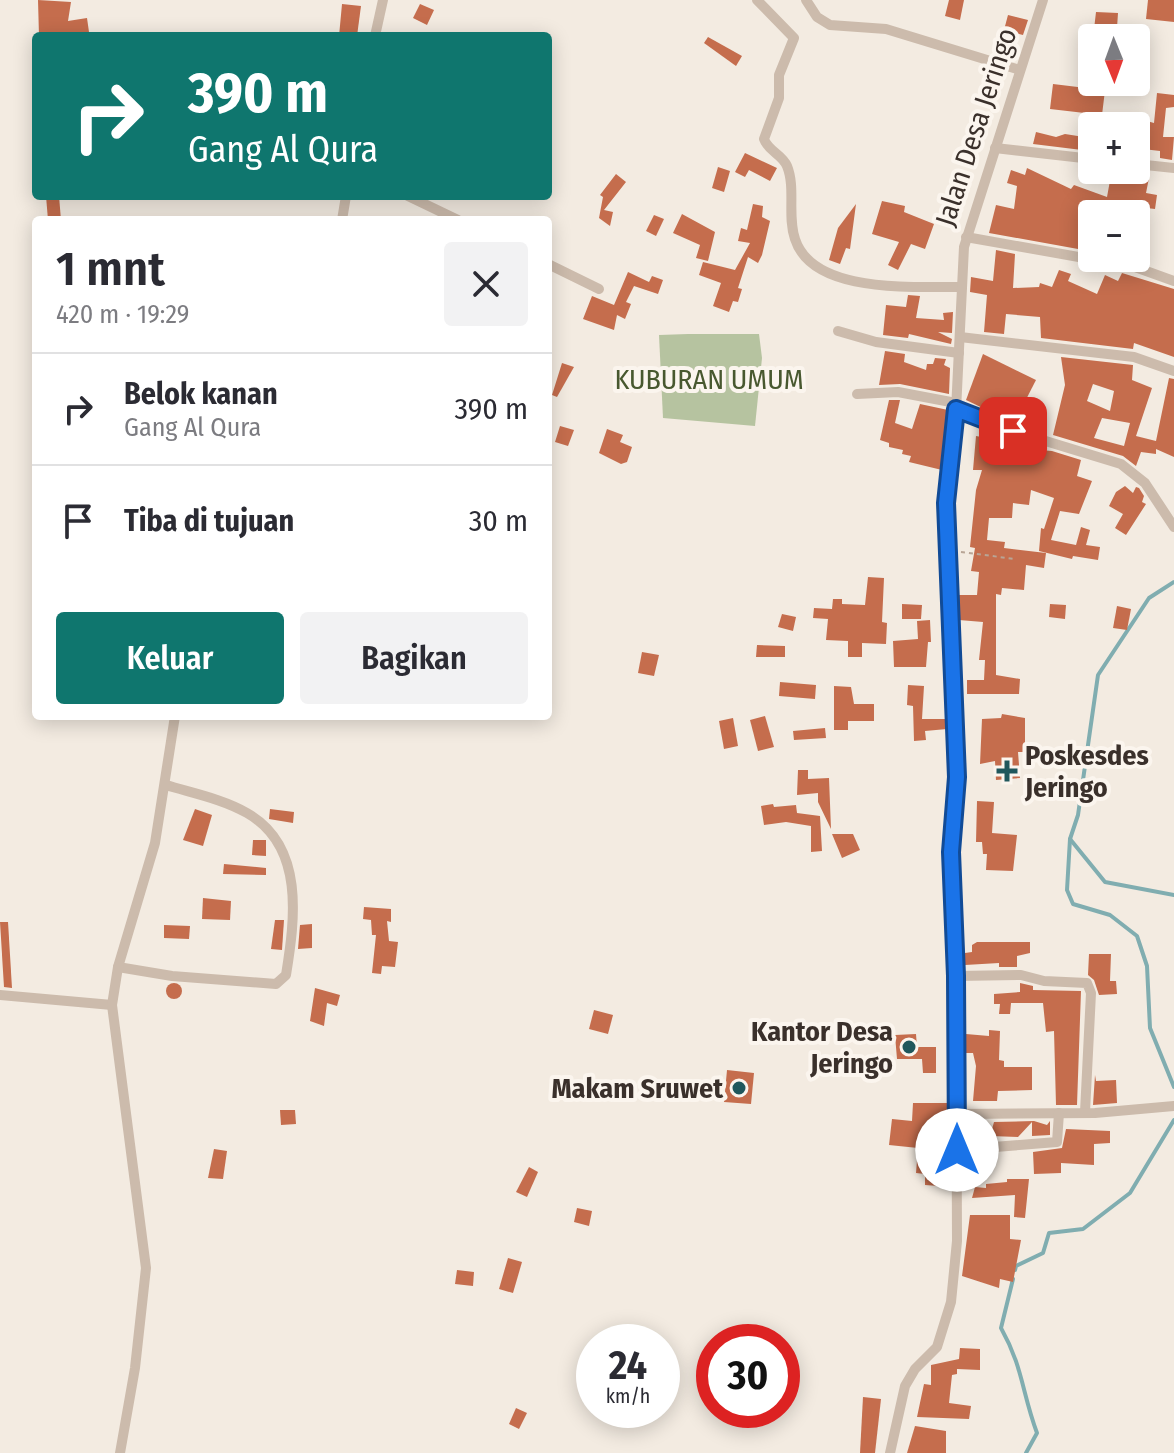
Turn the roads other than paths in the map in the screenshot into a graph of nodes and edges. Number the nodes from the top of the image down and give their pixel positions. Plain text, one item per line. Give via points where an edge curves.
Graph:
1 (383, 0) edge
2 (757, 0) edge
3 (806, 0) edge
4 (1043, 0) edge
5 (376, 32) edge
6 (1020, 70) junction
7 (995, 148) junction
8 (1078, 157) edge
9 (1150, 165) edge
10 (1174, 168) edge
11 (416, 200) edge
12 (450, 216) edge
13 (966, 237) junction
14 (552, 266) edge
15 (1174, 281) edge
16 (962, 287) junction
17 (599, 289) dead end
18 (838, 331) dead end
19 (960, 337) junction
20 (959, 353) junction
21 (1174, 371) edge
22 (857, 394) dead end
23 (956, 406) junction
24 (1174, 527) edge
25 (174, 720) edge
26 (166, 785) junction
27 (118, 967) junction
28 (956, 976) junction
29 (0, 995) edge
30 (112, 1005) junction
31 (1174, 1106) edge
32 (1085, 1112) junction
33 (1059, 1113) junction
34 (957, 1114) junction
35 (957, 1150) junction
36 (120, 1453) edge
37 (890, 1453) edge

1 - 5 street
2 - 16 street via 794,38 764,139 788,167 791,225 801,252 860,284
3 - 6 street via 830,25 886,29
4 - 6 street, Jalan Desa Jeringo
6 - 7 street, Jalan Desa Jeringo
7 - 8 street
7 - 13 street, Jalan Desa Jeringo
9 - 10 street
11 - 12 street
13 - 15 street via 1135,267
13 - 16 street, Jalan Desa Jeringo
14 - 17 street
16 - 19 street, Jalan Desa Jeringo
18 - 20 street via 876,342
19 - 20 street, Jalan Desa Jeringo
19 - 21 street via 1134,357
20 - 23 street, Jalan Desa Jeringo
22 - 23 street via 898,392
23 - 24 street via 1013,431 1121,464 1145,483
23 - 28 street, Jalan Desa Jeringo via 946,503 957,777 951,852
25 - 26 street
26 - 27 street via 149,871
26 - 27 street via 239,808 279,841 291,877 286,975 276,984
27 - 30 street
28 - 32 street via 1021,975 1087,983 1091,993
28 - 34 street, Jalan Desa Jeringo
29 - 30 street
30 - 36 street via 146,1268
31 - 32 street
32 - 33 street
33 - 34 street
33 - 35 street via 1057,1142
34 - 35 street, Jalan Desa Jeringo
35 - 37 street, Jalan Desa Jeringo via 951,1302 937,1347 905,1386

